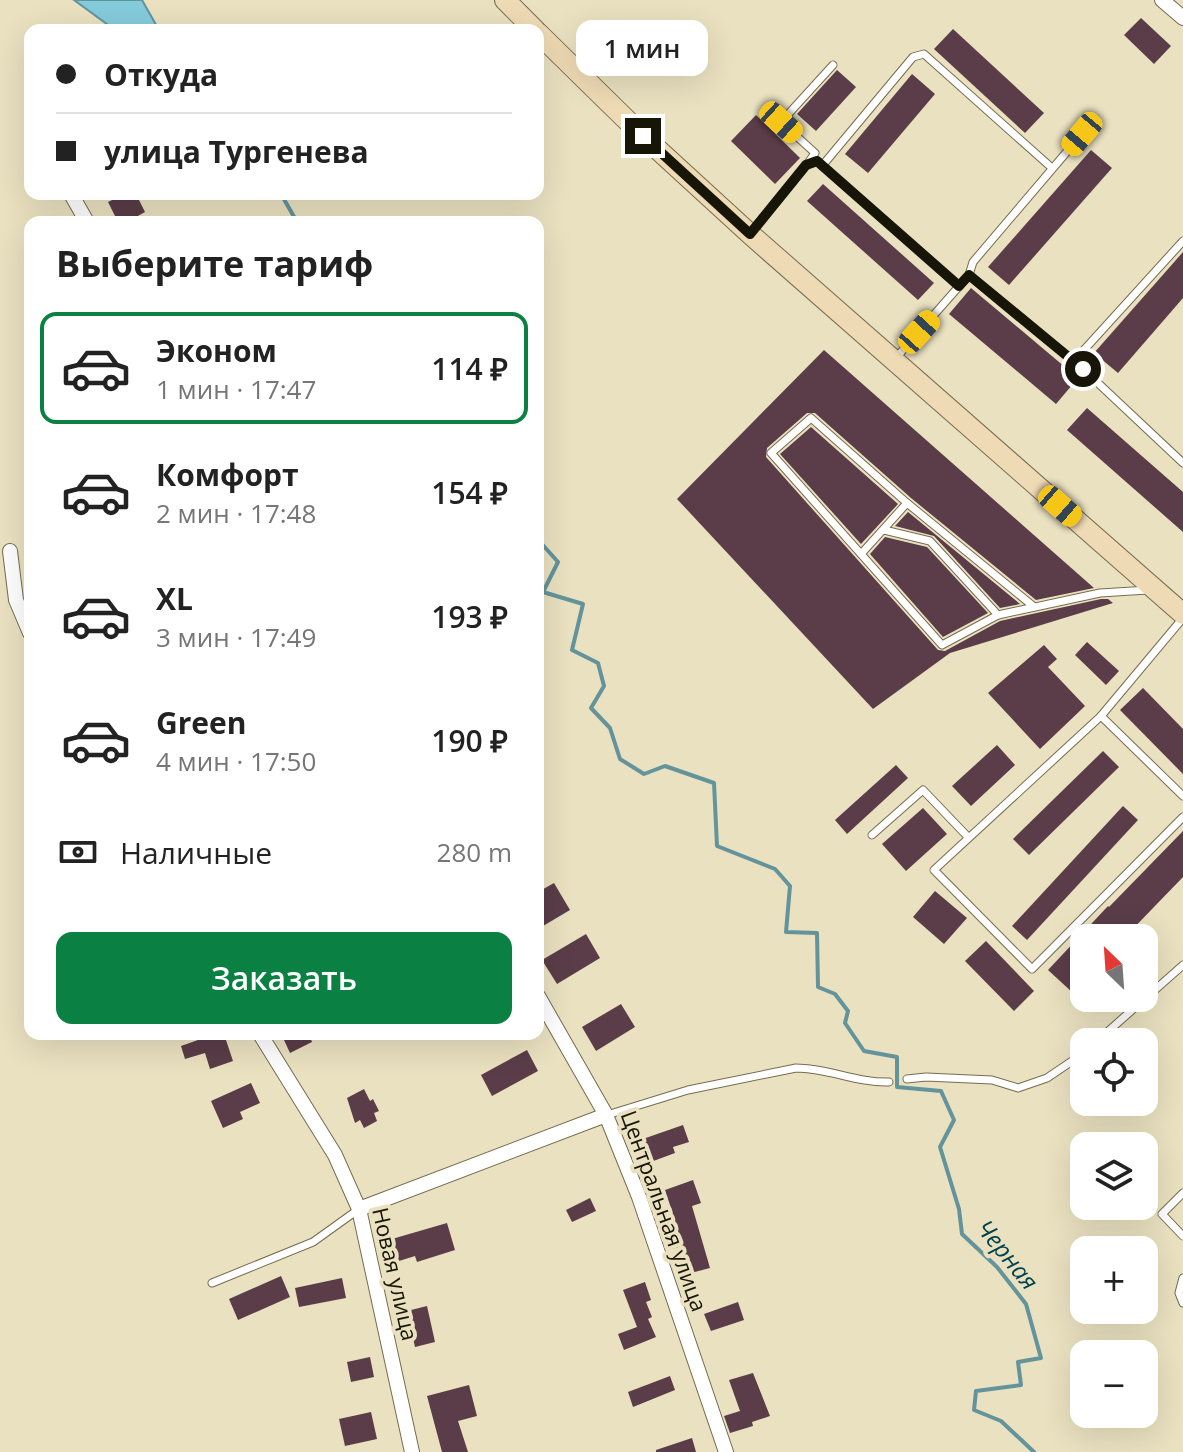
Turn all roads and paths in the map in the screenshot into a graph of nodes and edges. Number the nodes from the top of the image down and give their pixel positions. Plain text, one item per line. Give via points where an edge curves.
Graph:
1 (505, 0) edge
2 (1162, 0) edge
3 (1183, 18) edge
4 (530, 24) edge
5 (544, 38) edge
6 (833, 65) dead end
7 (1082, 134) dead end
8 (806, 165) junction
9 (822, 166) junction
10 (1052, 168) junction
11 (750, 234) junction
12 (1183, 241) edge
13 (969, 275) junction
14 (959, 286) junction
15 (894, 360) junction
16 (1073, 362) junction
17 (1183, 463) edge
18 (907, 503) junction
19 (884, 530) junction
20 (10, 551) dead end
21 (861, 554) junction
22 (1154, 589) junction
23 (1033, 606) junction
24 (998, 615) junction
25 (1183, 616) edge
26 (24, 619) edge
27 (1101, 716) junction
28 (1183, 796) edge
29 (1183, 817) edge
30 (872, 835) dead end
31 (968, 837) junction
32 (1183, 965) edge
33 (544, 1006) edge
34 (1112, 1028) edge
35 (264, 1040) edge
36 (1070, 1062) edge
37 (907, 1079) dead end
38 (889, 1082) dead end
39 (606, 1115) junction
40 (1183, 1193) edge
41 (359, 1209) junction
42 (1183, 1236) edge
43 (1183, 1278) edge
44 (212, 1283) dead end
45 (1183, 1303) edge
46 (412, 1452) edge
47 (726, 1452) edge

1 - 4 street
2 - 3 street
5 - 11 street
6 - 8 lane via 781,122 815,153
7 - 10 lane
8 - 9 lane via 817,161
8 - 11 lane
9 - 10 lane via 913,57 924,54
9 - 14 lane
10 - 13 lane via 973,262
11 - 15 street
12 - 16 lane
13 - 14 lane
13 - 16 lane
14 - 15 lane
15 - 22 street
16 - 17 lane
18 - 19 lane
18 - 21 lane via 811,418 771,453
18 - 23 lane
19 - 21 lane
19 - 24 lane via 930,541
20 - 26 street via 16,600
21 - 24 lane via 942,645
22 - 23 lane
22 - 25 street
23 - 24 lane
25 - 27 lane
27 - 28 lane
27 - 31 lane
29 - 31 lane via 1032,969 934,870
30 - 31 lane via 923,790
32 - 34 lane
33 - 39 street, Центральная улица
35 - 41 street, Новая улица via 335,1155
36 - 37 lane via 1018,1088 992,1080
38 - 39 lane via 796,1068 688,1090
39 - 41 street
39 - 47 street, Центральная улица
40 - 42 lane via 1162,1214
41 - 44 lane via 313,1242
41 - 46 street, Новая улица
43 - 45 lane

